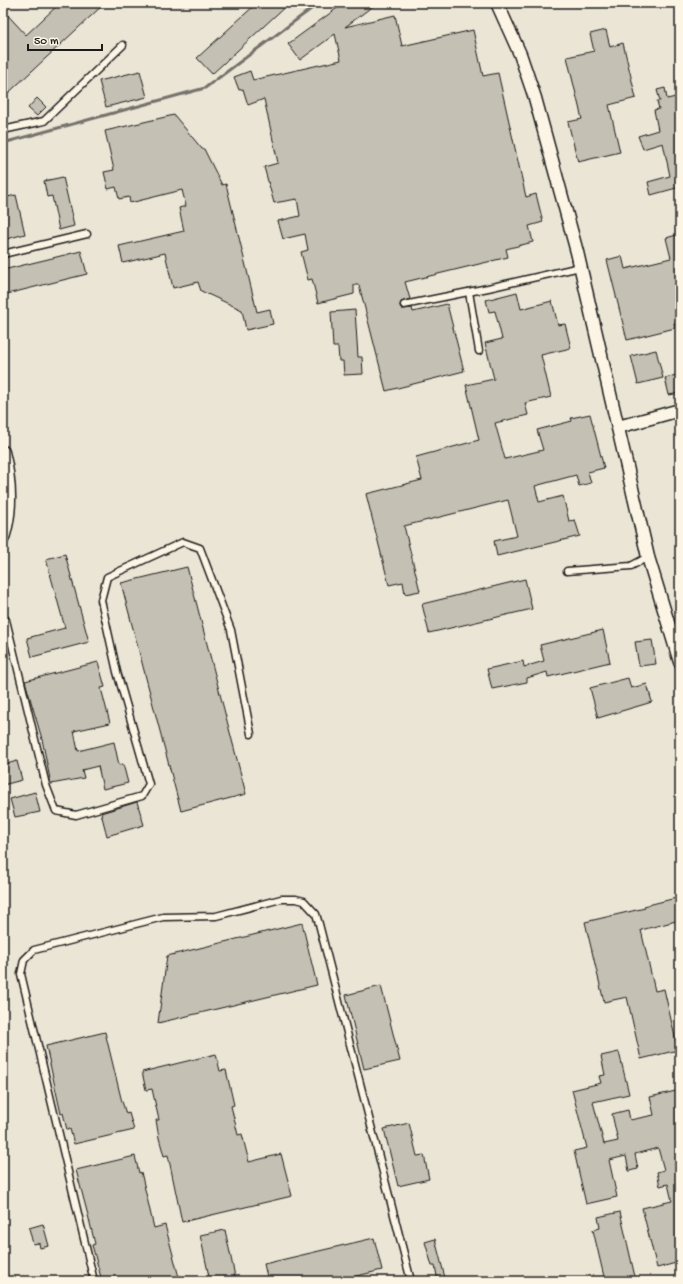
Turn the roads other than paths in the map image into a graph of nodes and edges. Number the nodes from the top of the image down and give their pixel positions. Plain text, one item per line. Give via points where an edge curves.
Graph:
1 (497, 3) edge
2 (123, 45) dead end
3 (3, 130) edge
4 (87, 234) dead end
5 (3, 254) edge
6 (580, 266) junction
7 (469, 292) junction
8 (404, 305) dead end
9 (479, 351) dead end
10 (680, 410) edge
11 (618, 427) junction
12 (3, 452) edge
13 (3, 538) edge
14 (648, 557) junction
15 (567, 571) dead end
16 (3, 617) edge
17 (676, 634) edge
18 (680, 662) edge
19 (251, 734) dead end
20 (94, 1281) edge
21 (411, 1281) edge

1 - 6 street via 520,54 535,98
2 - 3 lane via 44,120
4 - 5 lane
6 - 7 lane
6 - 11 street
7 - 8 lane
7 - 9 lane
10 - 11 street
11 - 14 street
12 - 13 street via 8,473 9,503
14 - 15 lane via 632,566
14 - 17 street
16 - 19 lane via 6,620 46,785 56,811 76,815 142,796 149,784 117,672 101,600 107,577 182,542 200,548 231,630
17 - 18 street
20 - 21 lane via 21,974 24,960 34,950 163,917 216,916 281,899 296,899 310,906 319,924

